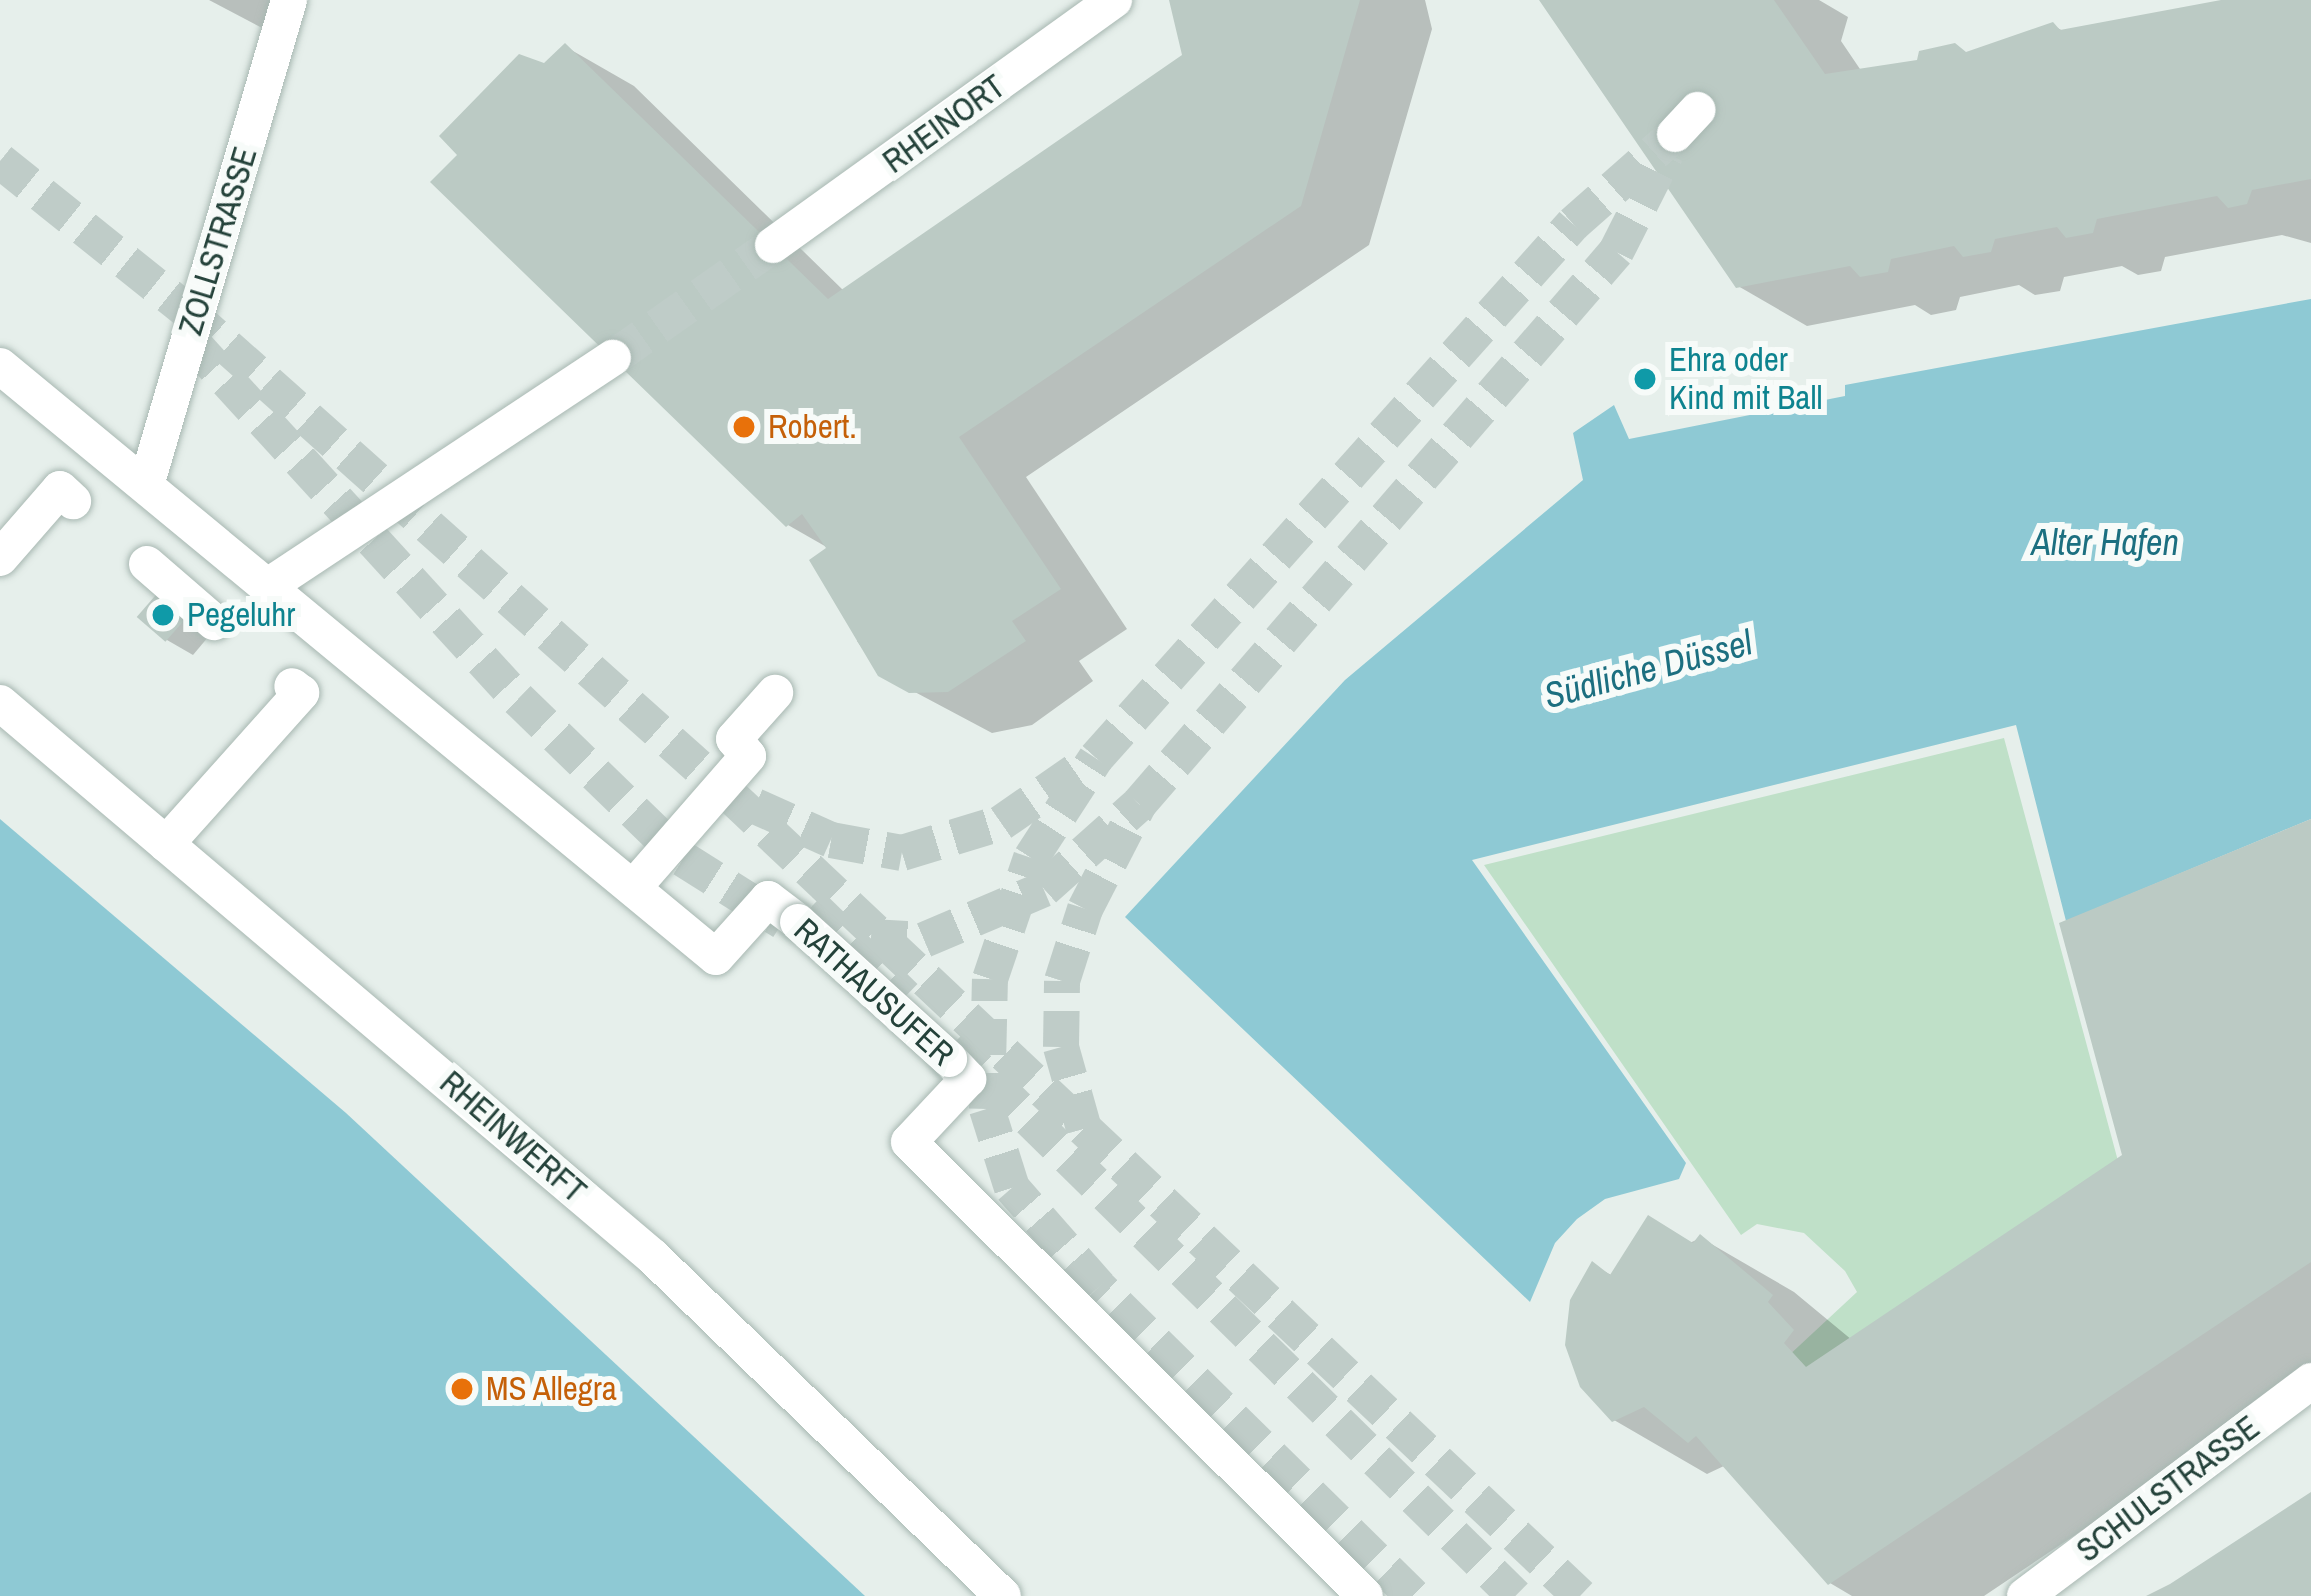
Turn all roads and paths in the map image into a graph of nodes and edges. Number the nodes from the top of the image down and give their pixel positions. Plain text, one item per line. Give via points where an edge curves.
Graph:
1 (289, 0) edge
2 (1114, 0) edge
3 (773, 245) tunnel mouth
4 (613, 358) tunnel mouth
5 (0, 366) edge
6 (147, 482) junction
7 (74, 501) dead end
8 (227, 547) junction
9 (0, 558) edge
10 (147, 564) dead end
11 (272, 584) junction
12 (185, 597) junction
13 (214, 622) dead end
14 (292, 686) dead end
15 (775, 693) dead end
16 (0, 703) edge
17 (166, 844) junction
18 (633, 889) junction
19 (2311, 1381) edge
20 (1003, 1596) edge
21 (1365, 1596) edge
22 (2025, 1596) edge

1 - 6 street, ZOLLSTRASSE
2 - 3 street, RHEINORT
4 - 11 street
5 - 6 street, RATHAUSUFER
6 - 8 street, RATHAUSUFER
7 - 9 street via 60,489
8 - 11 street, RATHAUSUFER
8 - 12 street
10 - 12 street
11 - 18 street, RATHAUSUFER
12 - 13 street
14 - 17 street via 301,693
15 - 18 street via 734,740 748,756
16 - 17 street, RHEINWERFT
17 - 20 street, RHEINWERFT via 652,1257
18 - 21 street, RATHAUSUFER, bridge via 716,957 768,899 949,1059 968,1078 909,1142
19 - 22 street, SCHULSTRASSE

